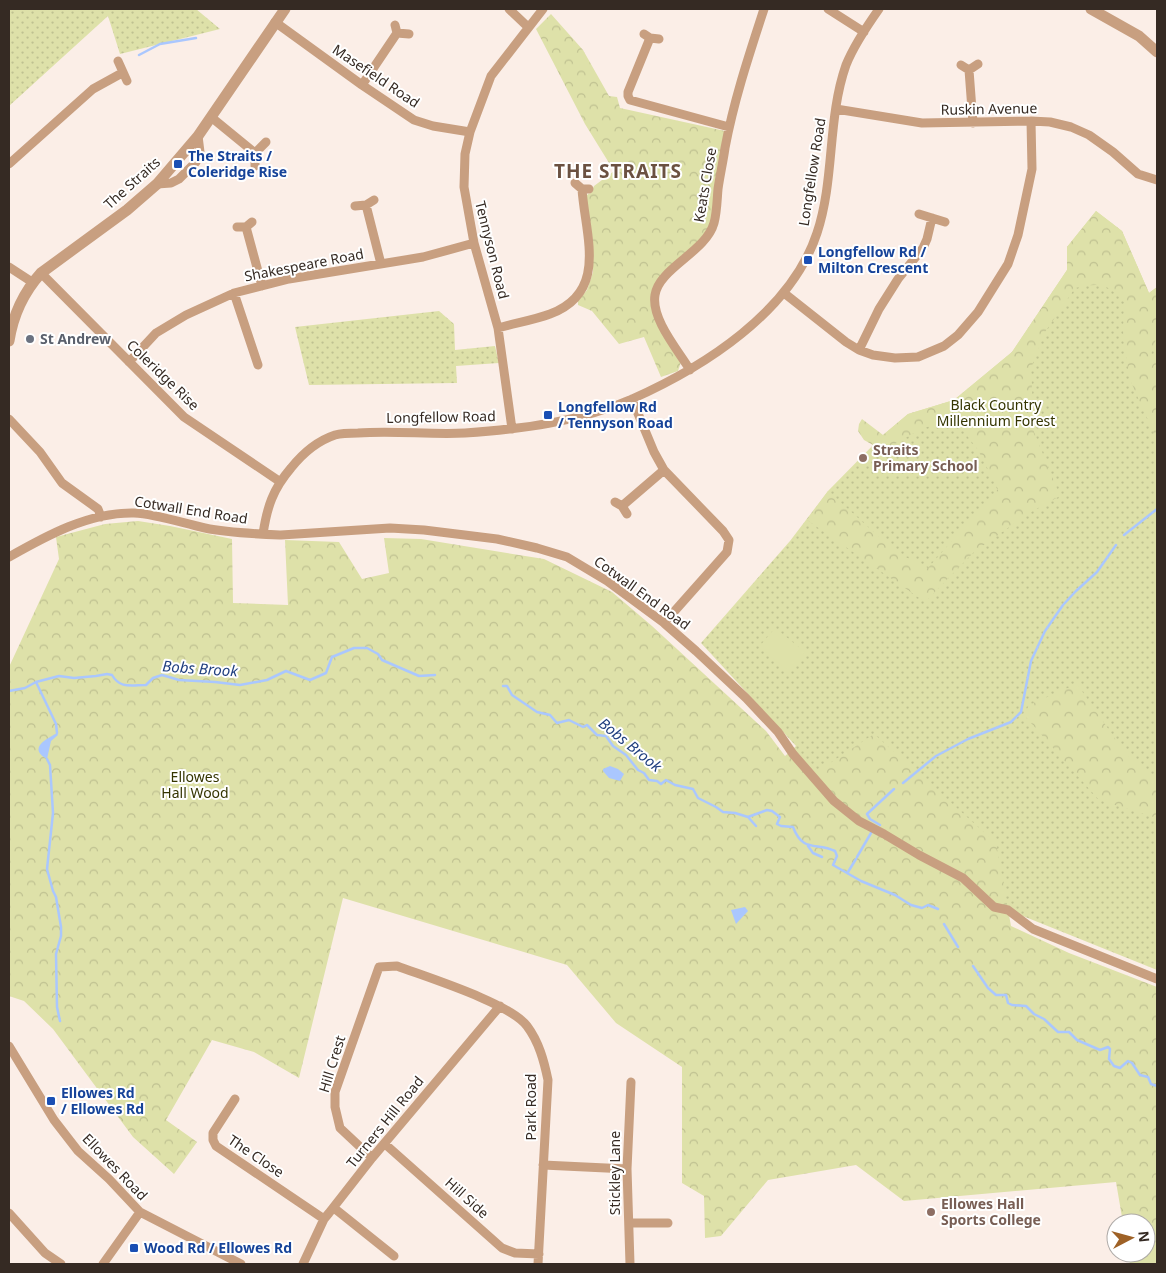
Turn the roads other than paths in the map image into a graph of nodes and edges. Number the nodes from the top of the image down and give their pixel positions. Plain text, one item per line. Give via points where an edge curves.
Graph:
1 (285, 9) edge
2 (508, 9) edge
3 (543, 9) edge
4 (764, 9) edge
5 (828, 9) edge
6 (879, 9) edge
7 (1091, 9) edge
8 (275, 22) junction
9 (528, 27) junction
10 (864, 32) junction
11 (409, 34) dead end
12 (651, 37) dead end
13 (1157, 52) edge
14 (118, 61) dead end
15 (978, 64) dead end
16 (362, 85) junction
17 (836, 109) junction
18 (211, 117) junction
19 (1031, 121) junction
20 (973, 123) junction
21 (729, 127) junction
22 (470, 132) junction
23 (266, 142) dead end
24 (254, 153) junction
25 (9, 164) edge
26 (255, 166) dead end
27 (1157, 180) edge
28 (582, 187) dead end
29 (355, 206) dead end
30 (919, 214) dead end
31 (932, 218) junction
32 (945, 222) dead end
33 (245, 225) dead end
34 (474, 243) junction
35 (381, 264) junction
36 (9, 267) edge
37 (41, 273) junction
38 (32, 282) junction
39 (262, 286) junction
40 (234, 293) junction
41 (784, 293) junction
42 (498, 328) junction
43 (9, 341) edge
44 (859, 350) junction
45 (129, 362) junction
46 (258, 365) dead end
47 (690, 370) junction
48 (632, 399) junction
49 (9, 419) edge
50 (512, 429) junction
51 (664, 470) junction
52 (279, 482) junction
53 (621, 507) dead end
54 (102, 517) junction
55 (263, 534) junction
56 (9, 557) edge
57 (664, 623) junction
58 (379, 967) joint
59 (1157, 979) edge
60 (500, 1006) junction
61 (9, 1046) edge
62 (631, 1082) dead end
63 (235, 1099) dead end
64 (385, 1144) junction
65 (372, 1158) junction
66 (543, 1166) junction
67 (627, 1169) junction
68 (334, 1208) junction
69 (140, 1212) junction
70 (9, 1213) edge
71 (324, 1220) junction
72 (629, 1223) junction
73 (668, 1223) dead end
74 (539, 1254) junction
75 (394, 1256) dead end
76 (61, 1264) edge
77 (103, 1264) edge
78 (240, 1264) edge
79 (303, 1264) edge
80 (538, 1264) edge
81 (630, 1264) edge

1 - 8 street, The Straits
2 - 9 street
3 - 9 street, Tennyson Road
4 - 21 street, Keats Close
5 - 10 street
6 - 10 street, Longfellow Road
7 - 13 street via 1139,36
8 - 16 street, Masefield Road
8 - 18 street, The Straits
9 - 22 street, Tennyson Road via 491,76
10 - 17 street, Longfellow Road via 847,64
11 - 16 street via 396,29
12 - 21 street via 628,92 630,100
14 - 25 street via 124,77 93,89
15 - 20 street via 965,67
16 - 22 street, Masefield Road via 422,123
17 - 20 street, Ruskin Avenue via 922,124
17 - 41 street, Longfellow Road via 817,233
18 - 24 street
18 - 37 street, The Straits via 157,184
19 - 20 street, Ruskin Avenue
19 - 27 street, Ruskin Avenue via 1071,127 1089,135 1138,174
19 - 44 street via 1032,169 1018,235 1008,264 978,312 944,346 918,356 886,357
21 - 47 street, Keats Close via 714,223 705,240 659,284 654,297 659,319
22 - 34 street, Tennyson Road via 465,154 464,187
23 - 24 street
24 - 26 street
28 - 42 street via 590,270 581,290 571,303 549,315
29 - 35 street via 370,202
30 - 31 street
31 - 32 street
31 - 44 street via 923,248 879,309
33 - 39 street
34 - 35 street, Shakespeare Road
34 - 42 street, Tennyson Road
35 - 39 street, Shakespeare Road
36 - 38 street
37 - 38 street, The Straits
37 - 45 street, Coleridge Rise
38 - 43 street, The Straits via 20,302
39 - 40 street, Shakespeare Road
40 - 45 street, Shakespeare Road via 156,333
40 - 46 street
41 - 44 street
41 - 47 street, Longfellow Road via 722,350
42 - 50 street, Tennyson Road
45 - 52 street, Coleridge Rise via 184,417
47 - 48 street, Longfellow Road
48 - 50 street, Longfellow Road via 596,412
48 - 51 street
49 - 54 street via 40,452 62,484 98,509
50 - 52 street, Longfellow Road via 336,435 310,448
51 - 53 street
51 - 57 street via 729,540 727,552
52 - 55 street, Longfellow Road via 266,515
54 - 55 street, Cotwall End Road via 135,514 208,528
54 - 56 street, Cotwall End Road via 50,535
55 - 57 street, Cotwall End Road via 390,528 505,540 567,557 607,581
57 - 59 street, Cotwall End Road via 746,698 834,801 859,821 963,878 994,907 1008,910 1033,929
58 - 60 street, Park Road via 397,966
58 - 65 street, Hill Crest via 335,1092 340,1128
60 - 64 street, Turners Hill Road
60 - 66 street, Park Road via 526,1024 543,1059 548,1080
61 - 69 street, Ellowes Road via 54,1120 78,1151
62 - 67 street, Stickley Lane
63 - 71 street, The Close via 213,1133 216,1146
64 - 65 street, Turners Hill Road
64 - 74 street, Hill Side via 502,1248 515,1253
65 - 68 street, Turners Hill Road
66 - 67 street
66 - 74 street, Park Road
67 - 72 street, Stickley Lane
68 - 71 street, Turners Hill Road
68 - 75 street
69 - 77 street
69 - 78 street, Ellowes Road
70 - 76 street via 45,1253
71 - 79 street, Turners Hill Road
72 - 73 street
72 - 81 street, Stickley Lane
74 - 80 street, Park Road

